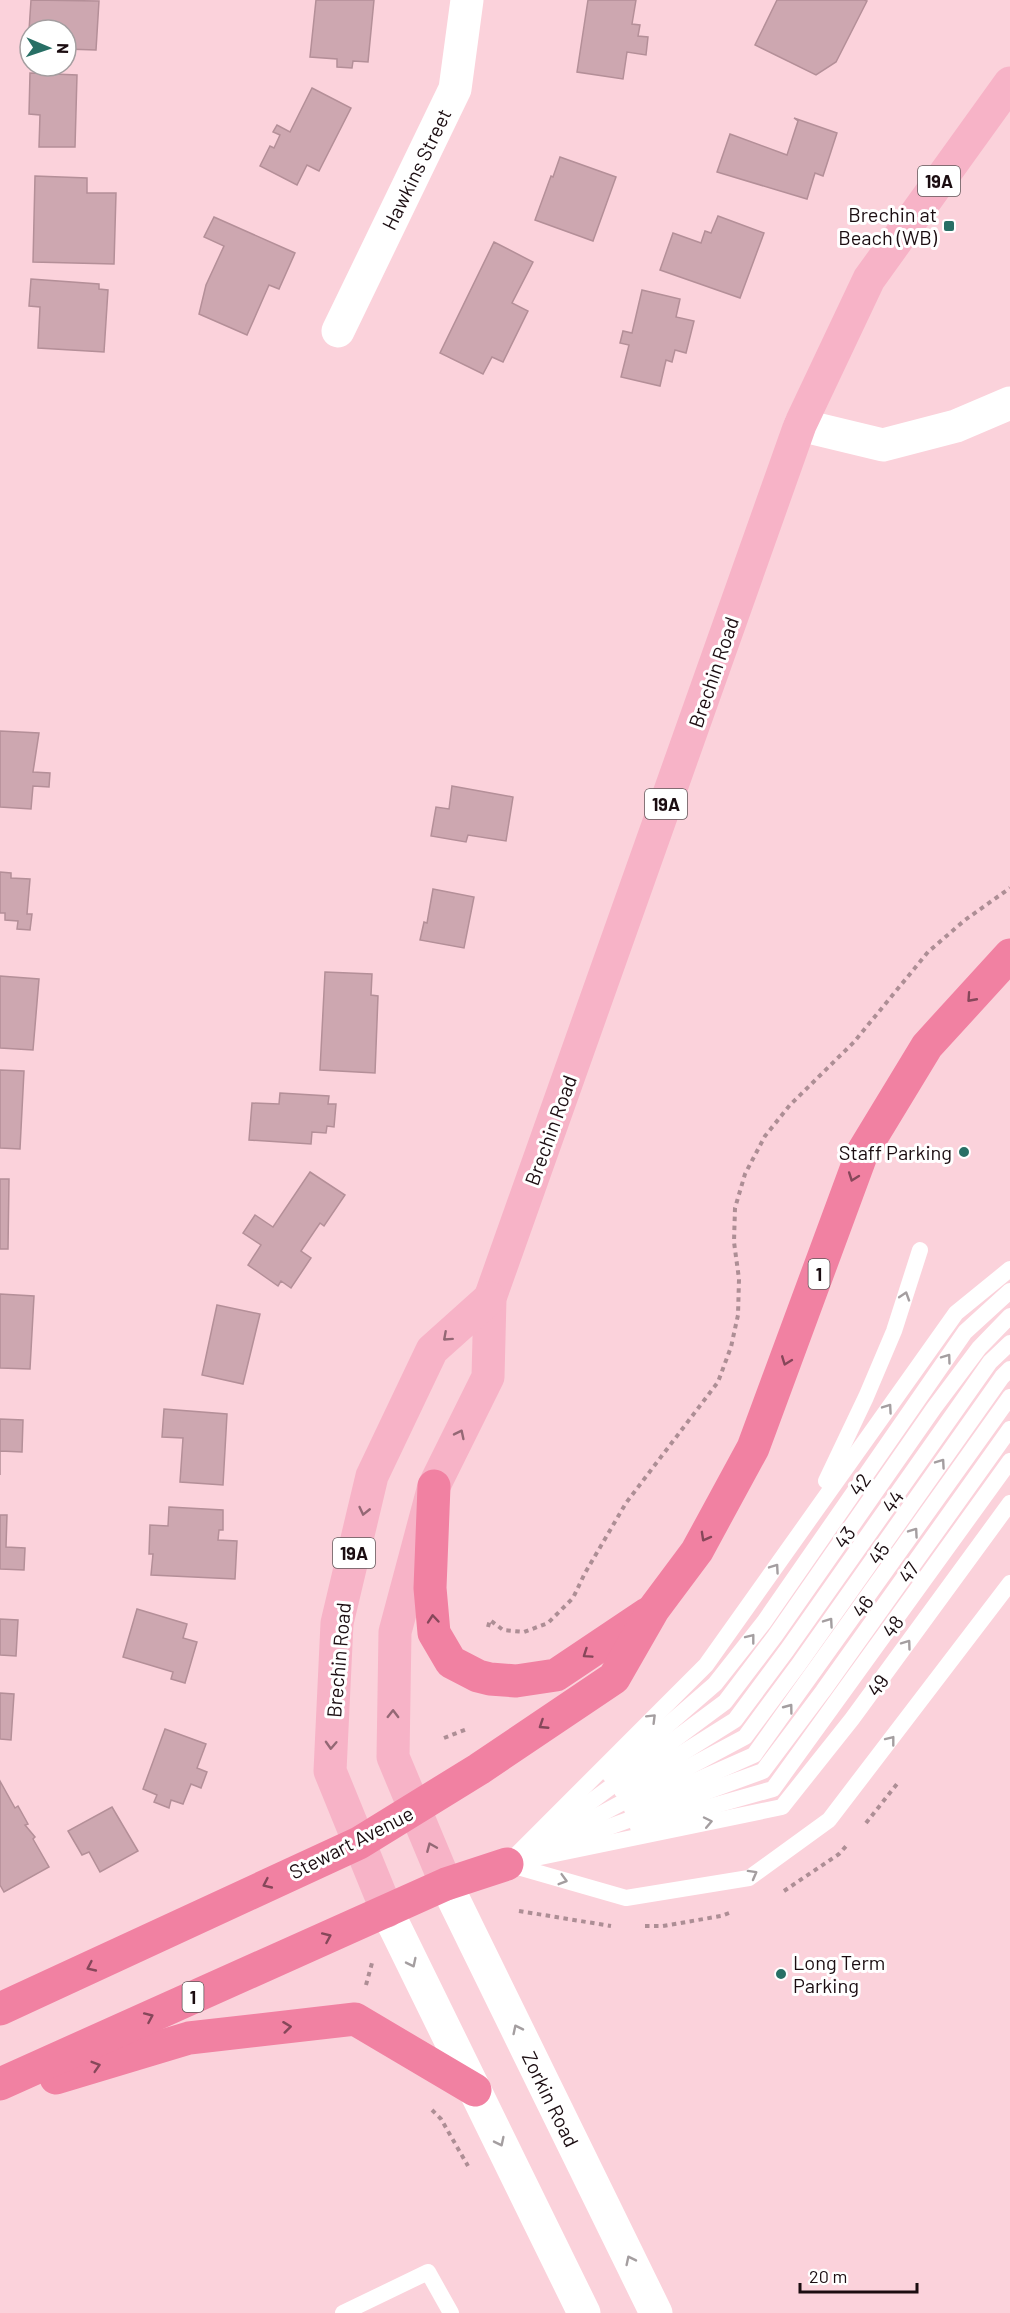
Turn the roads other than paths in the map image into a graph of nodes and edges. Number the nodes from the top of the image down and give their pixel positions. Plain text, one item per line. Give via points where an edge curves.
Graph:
1 (467, 0) edge
2 (1010, 83) edge
3 (338, 331) dead end
4 (1010, 403) edge
5 (800, 425) junction
6 (1010, 955) edge
7 (920, 1250) dead end
8 (1010, 1269) edge
9 (1010, 1291) edge
10 (490, 1298) junction
11 (1010, 1316) edge
12 (1010, 1343) edge
13 (1010, 1369) edge
14 (1010, 1397) edge
15 (1010, 1429) edge
16 (1010, 1461) edge
17 (434, 1486) junction
18 (1010, 1503) edge
19 (807, 1523) junction
20 (1010, 1583) edge
21 (653, 1610) junction
22 (415, 1810) junction
23 (359, 1843) junction
24 (507, 1864) junction
25 (446, 1884) junction
26 (387, 1911) junction
27 (0, 2009) edge
28 (0, 2084) edge
29 (474, 2090) junction
30 (0, 2095) edge
31 (343, 2313) edge
32 (451, 2313) edge
33 (584, 2313) edge
34 (656, 2313) edge

1 - 3 street, Hawkins Street via 455,89
2 - 5 main road, Brechin Road / 19A via 869,279
4 - 5 street via 956,426 882,445
5 - 10 main road, Brechin Road / 19A
6 -> 21 highway, 1 via 927,1046 862,1153 753,1448 697,1551
19 -> 7 lane via 894,1331
19 -> 8 lane, 1 via 956,1313
24 -> 9 lane, 42 via 715,1684 764,1622 965,1332
17 -> 10 main road, Brechin Road / 19A via 488,1377
10 -> 23 main road, Brechin Road / 19A via 432,1350 372,1476 337,1623 330,1771
11 - 24 lane, 43 via 978,1348 725,1702
12 - 24 lane, 44 via 990,1362 735,1720
24 -> 13 lane, 45 via 744,1737
24 -> 14 lane, 46 via 754,1755
15 - 24 lane, 47 via 763,1771
16 - 24 lane, 48 via 773,1789
21 -> 17 highway via 556,1675 516,1682 490,1679 451,1662 434,1633 430,1588
22 -> 17 main road, Brechin Road / 19A via 393,1757 395,1632
24 -> 18 lane, 49 via 782,1806 852,1719
24 -> 19 lane, 1 via 706,1665
24 -> 20 lane via 626,1898 749,1878 829,1820
21 -> 22 highway, Stewart Avenue / 1 via 614,1678
22 - 23 highway, Stewart Avenue / 1
25 -> 22 main road, Brechin Road / 19A
23 - 26 main road, Brechin Road / 19A
23 -> 27 highway, Stewart Avenue / 1
24 - 25 highway, 1
25 - 26 highway, 1
34 -> 25 street, Zorkin Road
28 -> 26 highway, 1
26 -> 29 street
30 -> 29 highway via 189,2038 355,2019
29 -> 33 street
31 - 32 lane via 428,2272

